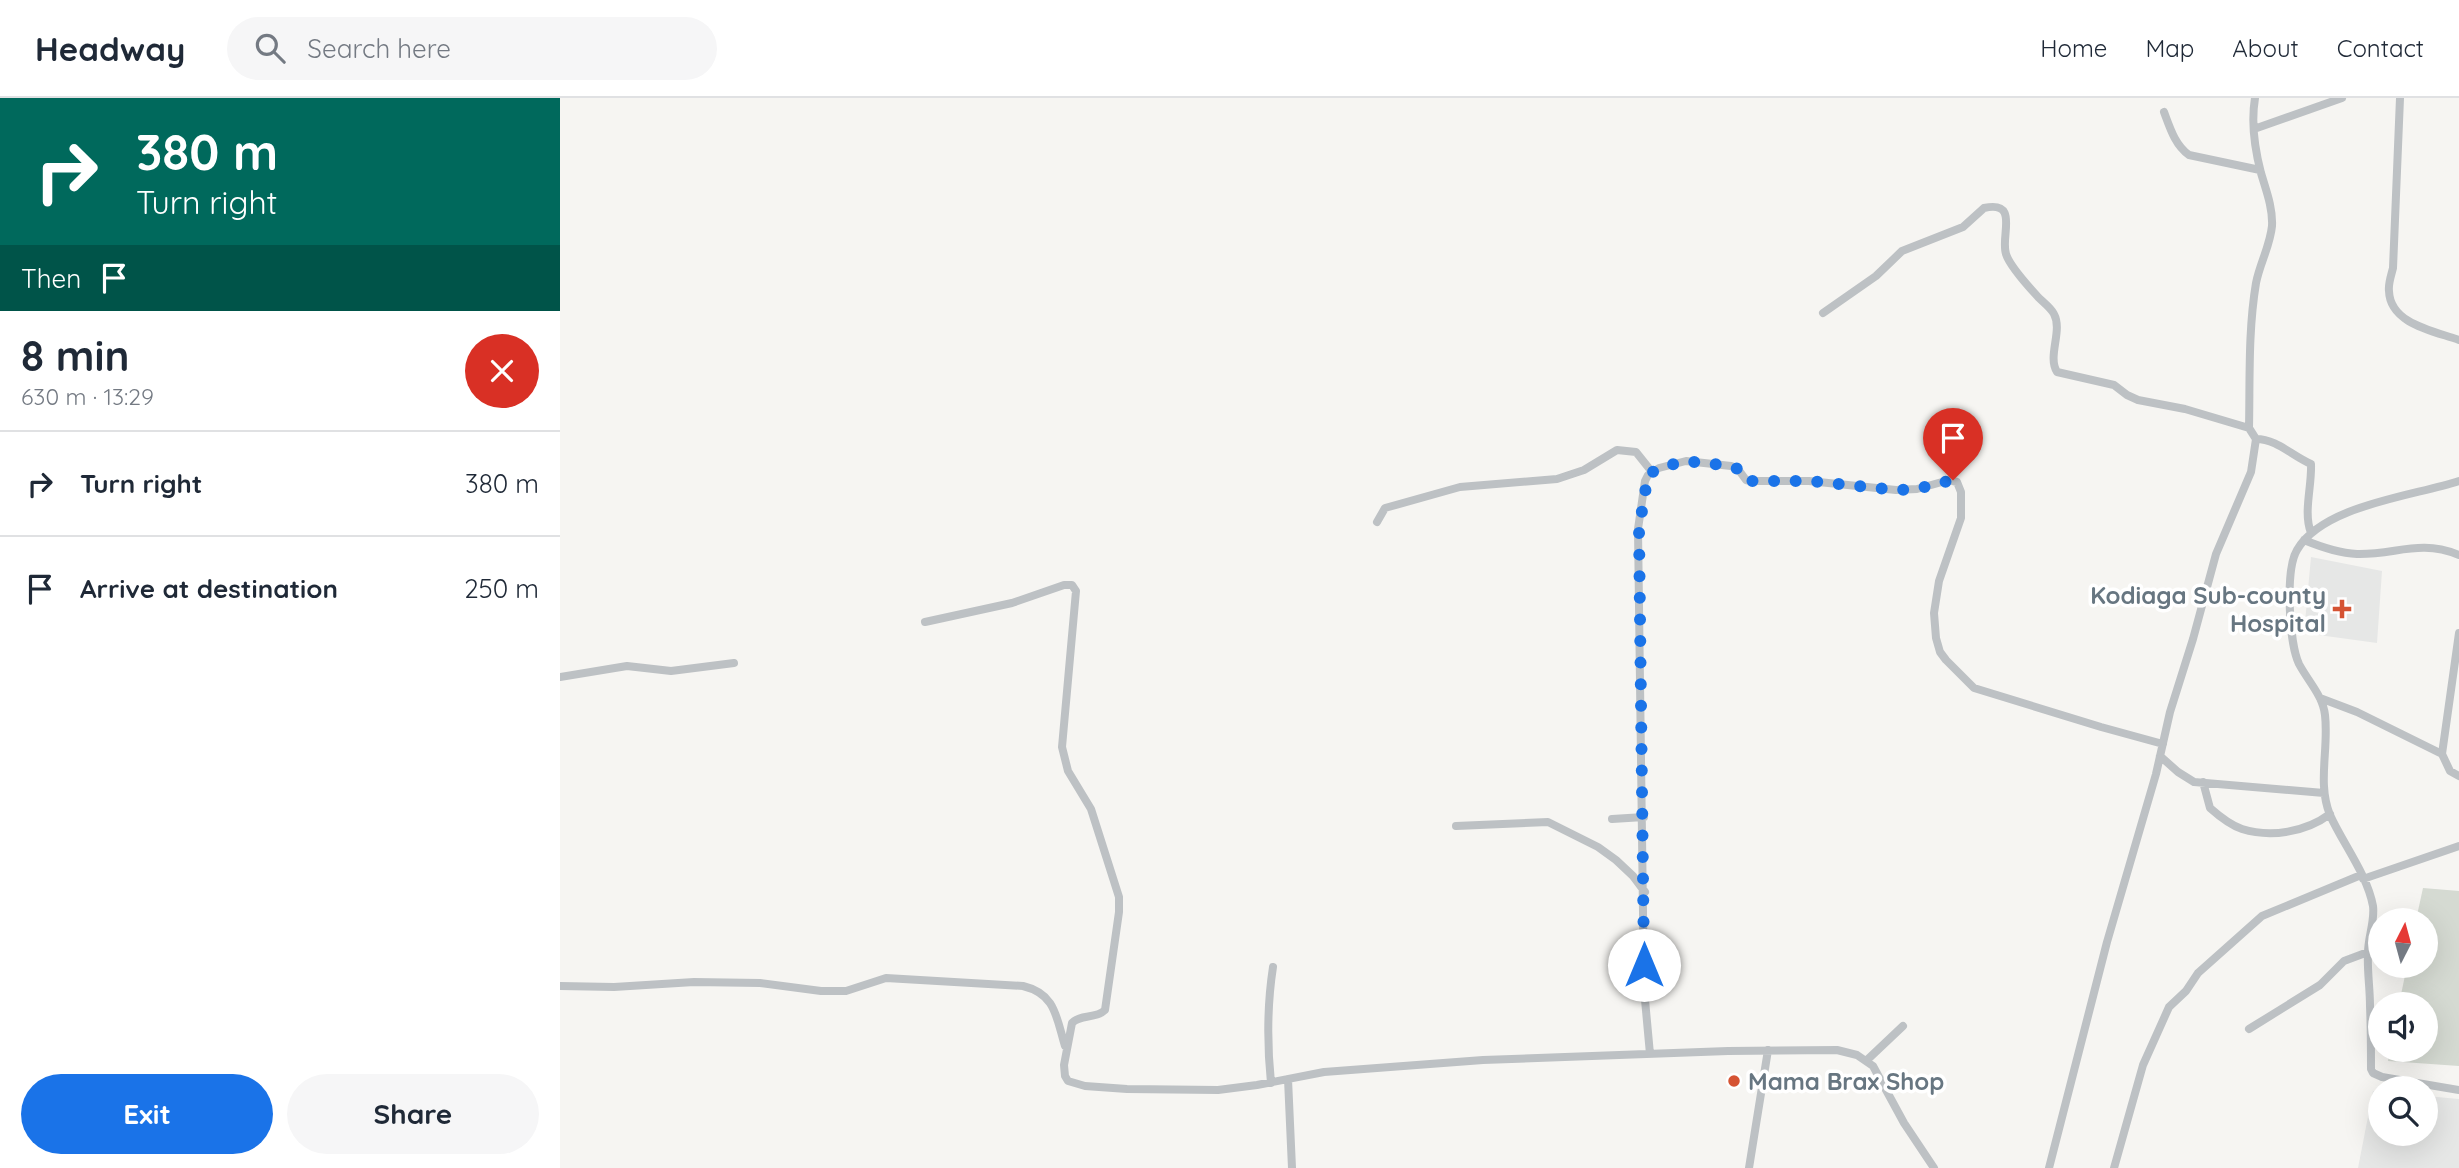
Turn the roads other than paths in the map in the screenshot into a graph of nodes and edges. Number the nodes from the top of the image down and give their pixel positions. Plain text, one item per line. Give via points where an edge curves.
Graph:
1 (2255, 98) edge
2 (2342, 98) edge
3 (2400, 98) edge
4 (2164, 112) dead end
5 (2254, 129) junction
6 (2260, 170) junction
7 (1823, 313) dead end
8 (2459, 340) edge
9 (2249, 428) junction
10 (2256, 439) junction
11 (1652, 472) junction
12 (2459, 481) edge
13 (1377, 522) dead end
14 (2308, 537) junction
15 (2459, 555) edge
16 (925, 622) dead end
17 (2459, 633) edge
18 (734, 663) dead end
19 (560, 677) edge
20 (2320, 698) junction
21 (2163, 744) junction
22 (2442, 754) junction
23 (2160, 756) junction
24 (2459, 776) edge
25 (2203, 782) junction
26 (2324, 793) junction
27 (2330, 814) junction
28 (1643, 817) junction
29 (1612, 819) dead end
30 (1456, 826) dead end
31 (2459, 846) edge
32 (2362, 877) junction
33 (1645, 892) junction
34 (2372, 908) edge
35 (2368, 953) edge
36 (1273, 967) dead end
37 (2369, 978) edge
38 (560, 986) edge
39 (1903, 1026) dead end
40 (2249, 1029) dead end
41 (1066, 1049) junction
42 (1768, 1050) junction
43 (1650, 1054) junction
44 (1866, 1061) junction
45 (1288, 1079) junction
46 (1271, 1083) junction
47 (2459, 1090) edge
48 (1292, 1168) edge
49 (1749, 1168) edge
50 (1934, 1168) edge
51 (2049, 1168) edge
52 (2113, 1168) edge

1 - 5 street
2 - 5 street
3 - 8 street via 2391,304 2400,317
4 - 6 street via 2174,138 2189,155
5 - 6 street
6 - 9 street via 2272,225 2256,280 2251,319
7 - 9 street via 1876,276 1902,251 1963,227 1984,208 1998,208 2007,219 2006,255 2054,313 2057,372 2114,385 2138,400
9 - 10 street
10 - 14 street via 2276,442 2311,464
10 - 21 street via 2251,472 2216,554
11 - 13 street via 1636,452 1618,450 1557,479 1460,487 1385,508
11 - 21 street via 1686,461 1731,466 1750,481 1809,481 1896,490 1957,482 1961,518 1939,581 1934,613 1936,638 1946,660 1974,688
11 - 28 street via 1645,481 1639,529
12 - 14 street via 2380,500 2331,521
14 - 15 street via 2330,550 2357,554 2423,546
14 - 20 street via 2291,569 2293,640 2298,661
16 - 41 street via 1012,603 1064,585 1072,585 1076,591 1062,747 1064,760 1091,809 1120,904 1105,1010 1075,1020
17 - 22 street
18 - 19 street via 671,671 627,666
20 - 22 street
20 - 26 street via 2325,715
21 - 23 street
22 - 24 street via 2450,771
23 - 25 street via 2187,779
23 - 51 street
25 - 26 street
25 - 27 street via 2210,808 2241,829 2293,831
26 - 27 street
27 - 32 street
28 - 29 street
28 - 33 street
30 - 33 street via 1548,822 1598,847
31 - 32 street
32 - 34 street
32 - 52 street via 2262,916 2198,973 2169,1006 2143,1065
33 - 43 street via 1644,989
35 - 40 street via 2344,961 2319,985
36 - 46 street via 1268,1050
37 - 47 street via 2373,1073
38 - 41 street via 760,983 846,991 886,978 1023,986 1047,995
39 - 44 street
41 - 46 street via 1065,1076 1085,1086 1218,1090
42 - 43 street
42 - 44 street via 1837,1049
42 - 49 street
43 - 45 street via 1401,1065
44 - 50 street
45 - 46 street
45 - 48 street

